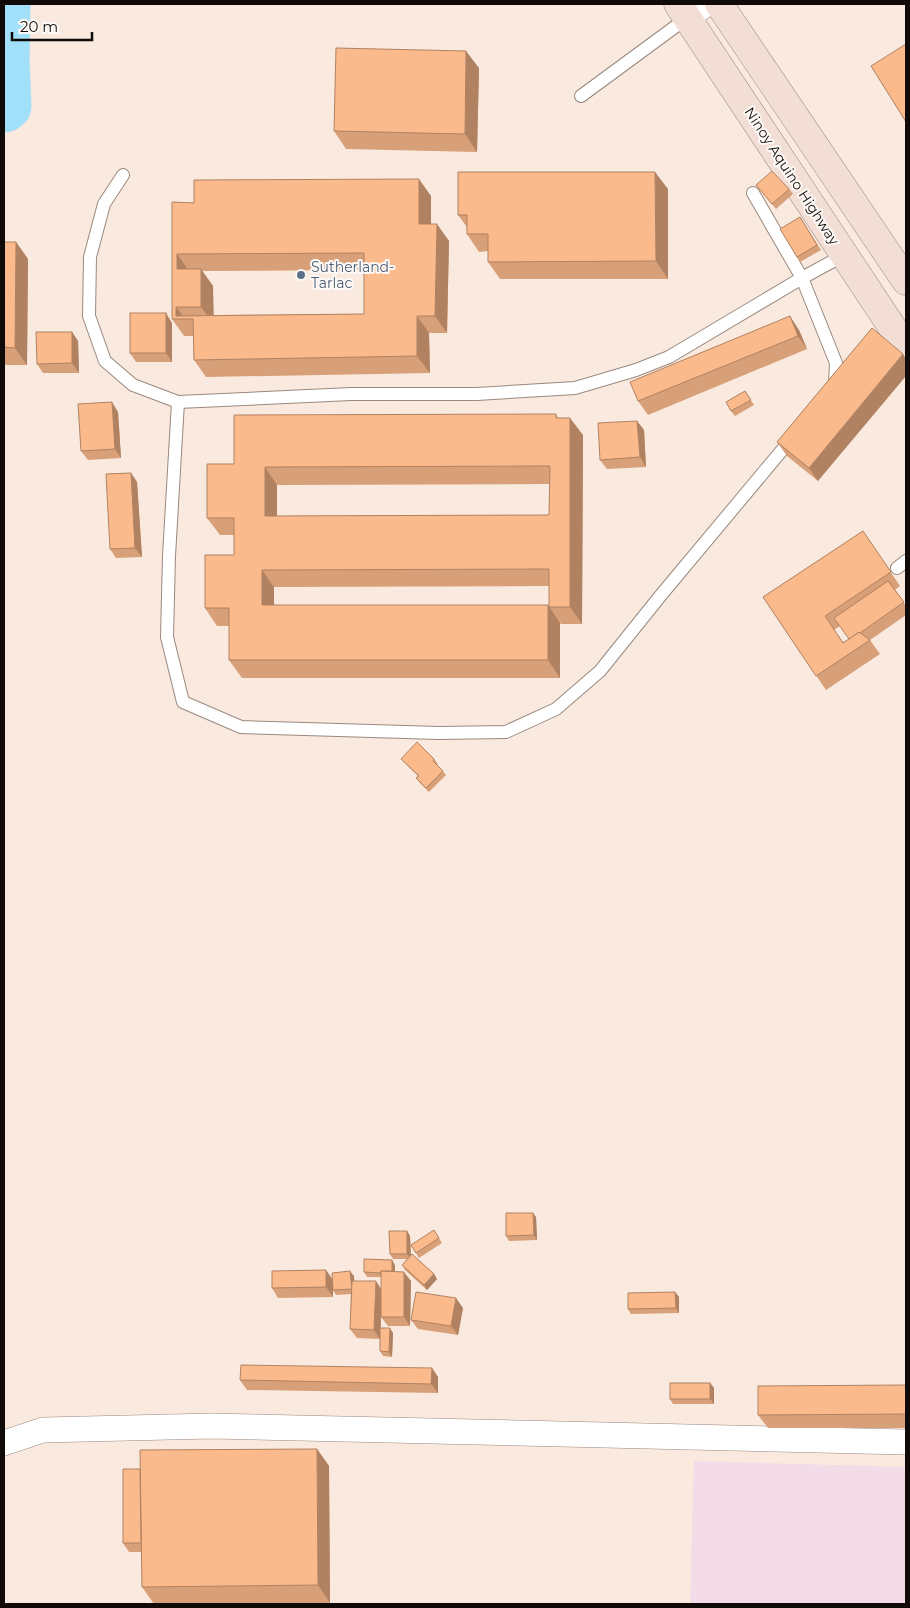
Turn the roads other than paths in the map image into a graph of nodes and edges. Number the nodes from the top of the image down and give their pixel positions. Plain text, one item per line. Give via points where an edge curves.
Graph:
1 (719, 4) edge
2 (690, 9) edge
3 (581, 96) dead end
4 (123, 175) dead end
5 (753, 193) dead end
6 (844, 255) junction
7 (802, 278) junction
8 (906, 281) edge
9 (906, 348) edge
10 (826, 397) edge
11 (178, 402) junction
12 (802, 427) edge
13 (906, 1442) edge
14 (4, 1443) edge

1 - 8 main road
2 - 3 lane
2 - 6 main road, Ninoy Aquino Highway
4 - 11 lane via 104,204 90,257 89,316 105,361 133,385
5 - 7 lane
6 - 7 lane
6 - 9 main road, Ninoy Aquino Highway
7 - 10 lane via 836,363 835,384
7 - 11 lane via 669,356 636,370 575,388 477,394 351,394
11 - 12 lane via 167,637 183,702 241,727 506,732 556,709 600,671
13 - 14 street via 212,1426 43,1430

